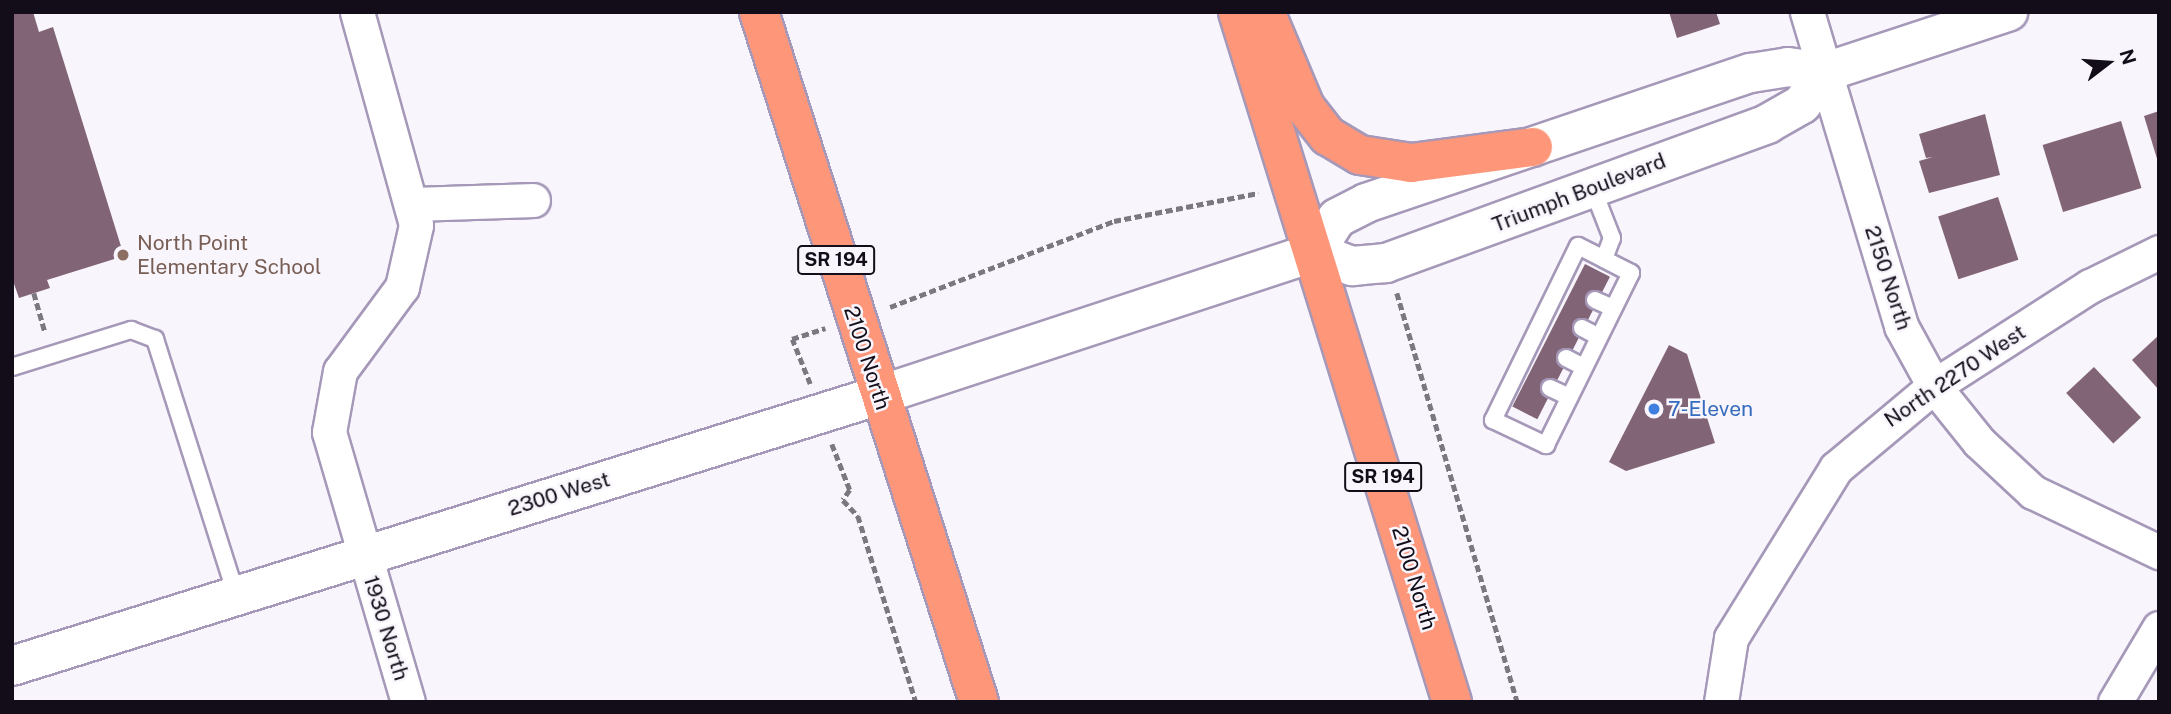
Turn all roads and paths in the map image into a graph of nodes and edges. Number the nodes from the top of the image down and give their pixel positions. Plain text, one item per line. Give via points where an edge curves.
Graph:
1 (357, 12) edge
2 (760, 12) edge
3 (1238, 12) edge
4 (1265, 12) edge
5 (1807, 12) edge
6 (2008, 12) edge
7 (1825, 72) junction
8 (1533, 147) junction
9 (1592, 187) junction
10 (1267, 192) dead end
11 (533, 200) dead end
12 (415, 204) junction
13 (1315, 251) junction
14 (2159, 251) edge
15 (1604, 259) junction
16 (34, 293) dead end
17 (1595, 300) dead end
18 (905, 302) dead end
19 (1402, 309) dead end
20 (1613, 309) junction
21 (1582, 328) dead end
22 (46, 332) dead end
23 (1599, 337) junction
24 (1566, 358) dead end
25 (12, 367) edge
26 (1584, 368) junction
27 (1934, 386) junction
28 (1550, 388) dead end
29 (880, 395) junction
30 (1569, 397) junction
31 (843, 500) dead end
32 (2159, 552) edge
33 (364, 554) junction
34 (236, 594) junction
35 (2159, 628) edge
36 (12, 666) edge
37 (1719, 697) edge
38 (408, 702) edge
39 (916, 702) edge
40 (979, 702) edge
41 (1452, 702) edge
42 (1517, 702) edge
43 (2115, 702) edge

1 - 12 street
2 - 29 highway, 2100 North / SR 194
3 - 13 highway, 2100 North / SR 194
4 - 8 highway via 1305,107 1343,147 1376,161 1411,163
5 - 7 street, 2150 North
6 - 7 main road, Triumph Boulevard
7 - 8 main road, Triumph Boulevard via 1770,69
7 - 9 main road, Triumph Boulevard via 1785,116
7 - 27 street, 2150 North via 1901,326
8 - 13 main road, Triumph Boulevard via 1350,209 1328,228
9 - 13 main road, Triumph Boulevard via 1386,263 1352,266
9 - 15 lane via 1612,238
10 - 18 path via 1114,222
11 - 12 street
12 - 33 street, 1930 North via 410,267 389,305 349,353 330,412 331,453
13 - 29 main road, 2300 West
13 - 41 highway, 2100 North / SR 194
14 - 27 street, North 2270 West via 2090,286
15 - 20 lane via 1631,273
15 - 30 lane via 1578,246 1566,284 1493,420 1546,445
16 - 22 path
17 - 20 lane
19 - 42 path
20 - 23 lane
21 - 23 lane
23 - 26 lane
24 - 26 lane
25 - 34 lane via 131,330 155,339
26 - 30 lane
27 - 32 street, 2150 North via 1979,442 2033,492
27 - 37 street, North 2270 West via 1836,468 1731,638
28 - 30 lane
29 - 33 main road, 2300 West
29 - 40 highway, 2100 North / SR 194
31 - 39 path via 858,516
33 - 34 main road, 2300 West
33 - 38 street, 1930 North
34 - 36 main road, 2300 West
35 - 43 street

